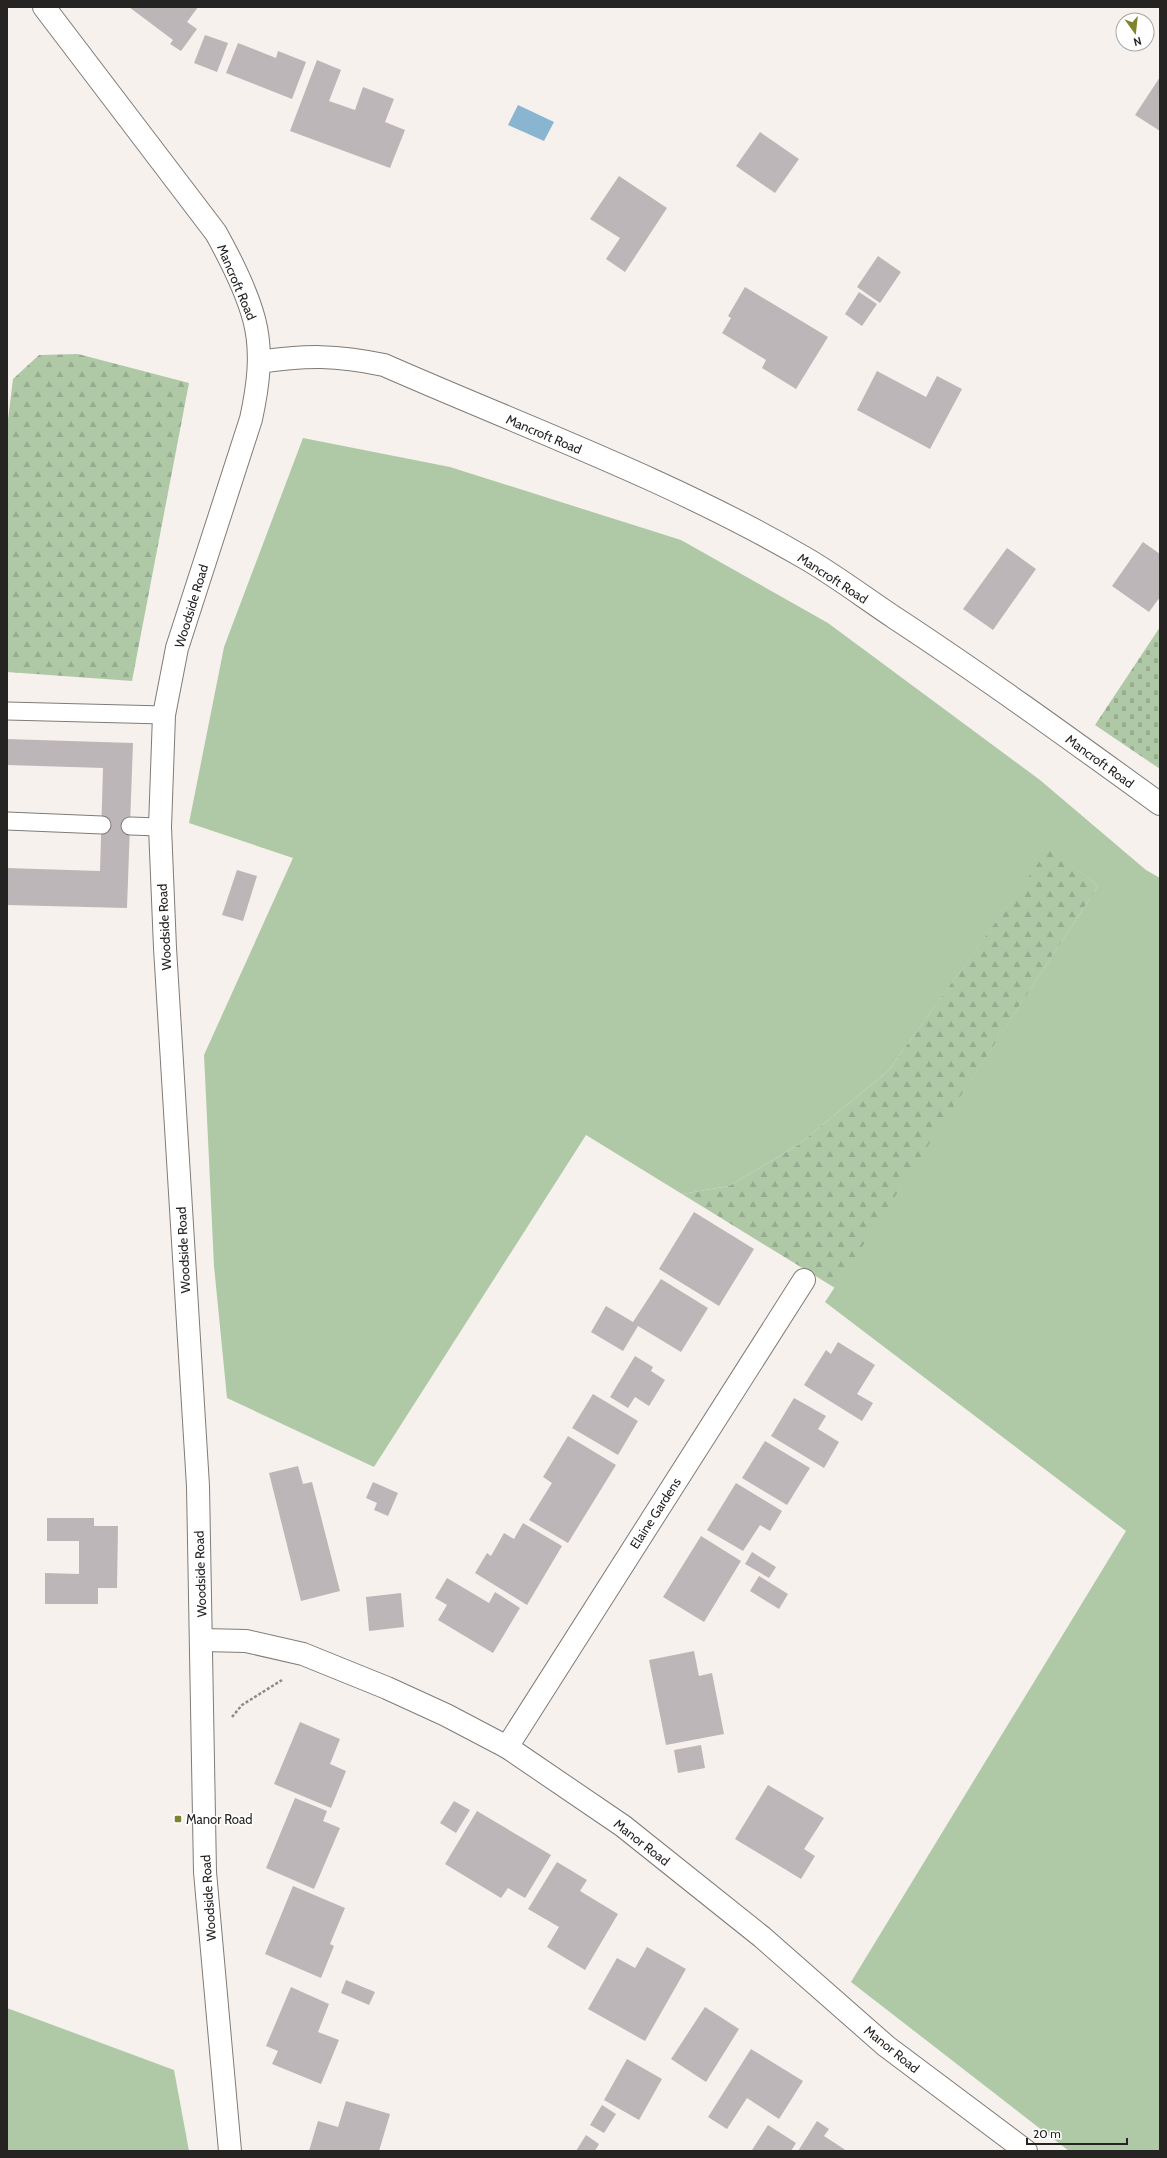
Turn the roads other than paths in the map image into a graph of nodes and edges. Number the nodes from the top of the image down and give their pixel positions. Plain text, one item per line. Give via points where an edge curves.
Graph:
1 (44, 7) edge
2 (259, 362) junction
3 (7, 711) edge
4 (164, 715) junction
5 (1160, 804) edge
6 (7, 821) edge
7 (102, 825) dead end
8 (130, 826) dead end
9 (160, 827) junction
10 (804, 1280) dead end
11 (202, 1640) junction
12 (507, 1747) junction
13 (230, 2151) edge
14 (1026, 2151) edge

1 - 2 street, Mancroft Road via 216,233 234,266 254,320
2 - 4 street, Woodside Road via 251,419 177,648
2 - 5 street, Mancroft Road via 325,356 384,365 639,473 805,558 928,640
3 - 4 lane
4 - 9 street, Woodside Road
6 - 7 lane
8 - 9 lane
9 - 11 street, Woodside Road via 198,1486
10 - 12 street, Elaine Gardens
11 - 12 street, Manor Road via 246,1641 303,1654 439,1712
11 - 13 street, Woodside Road via 205,1872
12 - 14 street, Manor Road via 623,1826 762,1937 886,2046

